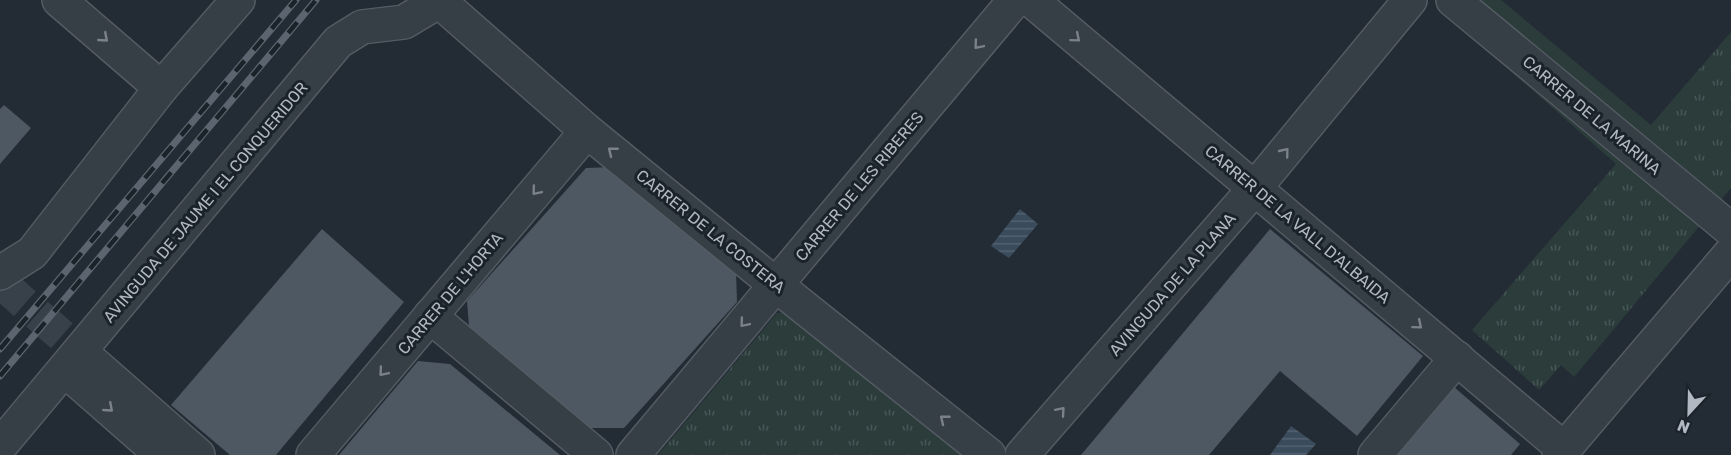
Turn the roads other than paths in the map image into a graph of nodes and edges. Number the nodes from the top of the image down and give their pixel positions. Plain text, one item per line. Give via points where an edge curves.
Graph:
1 (59, 0) edge
2 (238, 0) edge
3 (438, 0) edge
4 (1015, 0) edge
5 (1031, 0) edge
6 (1410, 0) edge
7 (1453, 0) edge
8 (161, 88) junction
9 (587, 130) junction
10 (1255, 188) junction
11 (1731, 230) edge
12 (1731, 253) edge
13 (0, 273) edge
14 (776, 285) junction
15 (430, 316) junction
16 (1457, 358) junction
17 (78, 366) junction
18 (0, 446) edge
19 (1562, 452) edge
20 (162, 455) edge
21 (198, 455) edge
22 (313, 455) edge
23 (596, 455) edge
24 (633, 455) edge
25 (989, 455) edge
26 (1022, 455) edge
27 (1375, 455) edge

1 -> 8 street
2 - 8 street
3 - 9 street, CARRER DE LA COSTERA
3 - 17 street, AVINGUDA DE JAUME I EL CONQUERIDOR via 404,22 362,27 338,42
4 -> 14 street, CARRER DE LES RIBERES
5 -> 10 street, CARRER DE LA VALL D'ALBAIDA
10 -> 6 street, AVINGUDA DE LA PLANA
7 - 11 street, CARRER DE LA MARINA
8 - 13 street via 32,253
14 -> 9 street, CARRER DE LA COSTERA
9 -> 15 street, CARRER DE L'HORTA
10 -> 16 street, CARRER DE LA VALL D'ALBAIDA
26 -> 10 street, AVINGUDA DE LA PLANA
12 - 19 street
14 -> 24 street, CARRER DE LES RIBERES
25 -> 14 street, CARRER DE LA COSTERA
15 -> 22 street, CARRER DE L'HORTA
15 - 23 street
16 - 19 street, CARRER DE LA VALL D'ALBAIDA
16 - 27 street
17 - 18 street, AVINGUDA DE JAUME I EL CONQUERIDOR
17 -> 20 street
17 - 21 street

